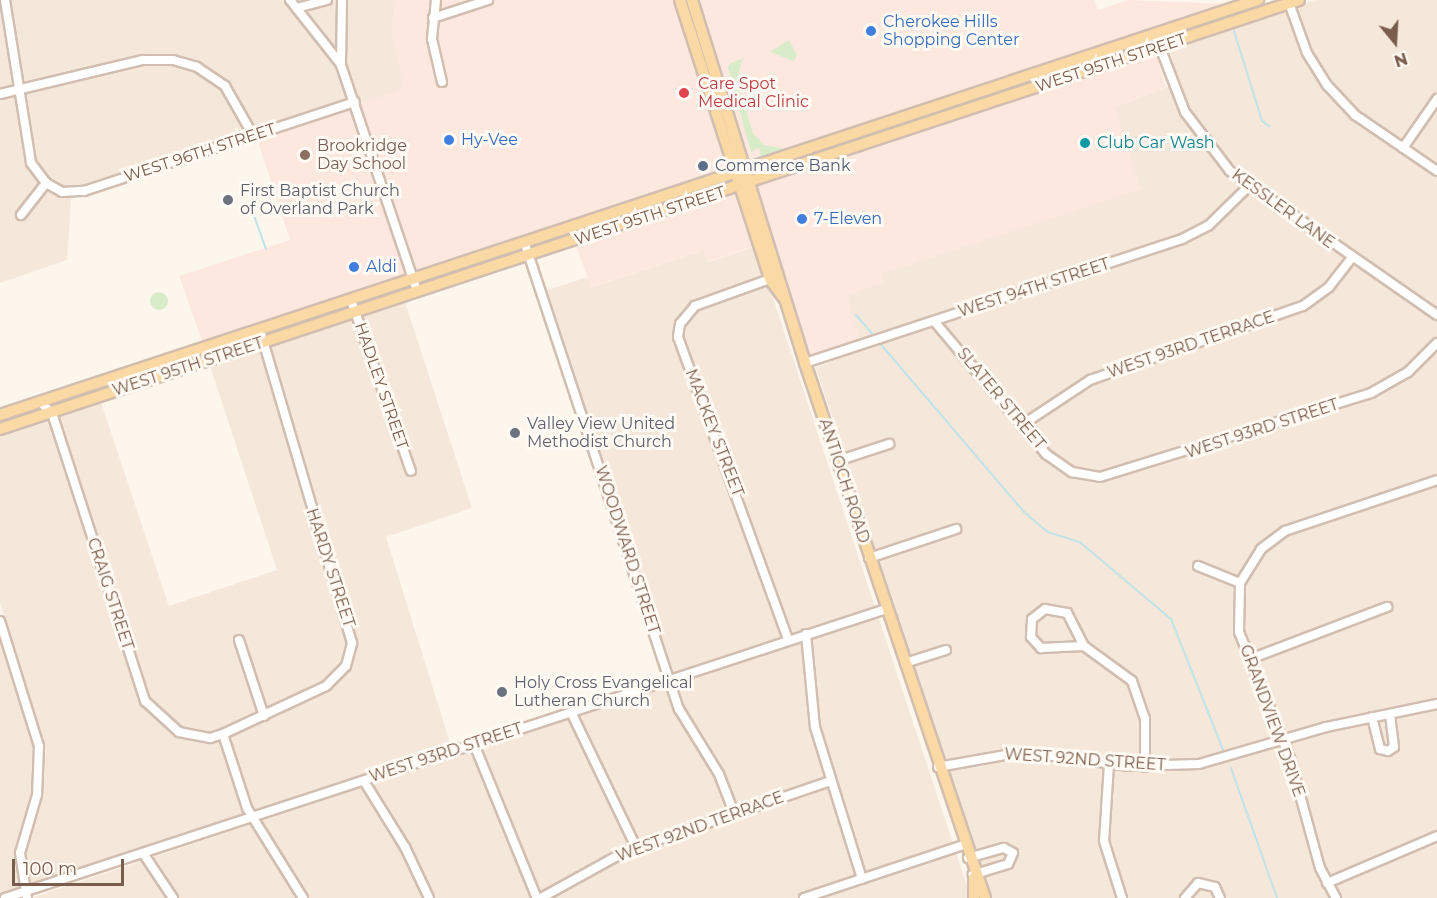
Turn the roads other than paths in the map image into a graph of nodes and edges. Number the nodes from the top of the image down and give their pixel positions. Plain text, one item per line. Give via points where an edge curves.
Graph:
1 (5, 0) edge
2 (290, 0) edge
3 (327, 0) edge
4 (342, 0) edge
5 (436, 0) edge
6 (489, 0) edge
7 (680, 0) edge
8 (692, 0) edge
9 (1257, 0) edge
10 (1292, 1) edge
11 (297, 8) junction
12 (433, 18) junction
13 (1155, 34) junction
14 (1159, 46) junction
15 (341, 65) junction
16 (442, 82) dead end
17 (22, 88) junction
18 (0, 94) edge
19 (1437, 99) edge
20 (355, 102) junction
21 (253, 135) junction
22 (1402, 148) junction
23 (748, 169) junction
24 (1437, 171) edge
25 (735, 173) junction
26 (752, 182) junction
27 (46, 183) junction
28 (739, 186) junction
29 (1248, 187) junction
30 (21, 214) dead end
31 (525, 244) junction
32 (530, 256) junction
33 (1352, 258) junction
34 (770, 279) junction
35 (416, 286) junction
36 (784, 298) junction
37 (351, 300) junction
38 (355, 312) junction
39 (1437, 315) edge
40 (934, 321) junction
41 (260, 330) junction
42 (264, 343) junction
43 (1437, 343) edge
44 (805, 363) junction
45 (40, 402) junction
46 (52, 413) junction
47 (0, 415) edge
48 (1022, 425) junction
49 (0, 429) edge
50 (890, 444) dead end
51 (837, 460) junction
52 (411, 471) dead end
53 (1072, 471) joint
54 (1437, 480) edge
55 (956, 529) dead end
56 (869, 558) junction
57 (1198, 566) dead end
58 (1240, 583) junction
59 (1387, 607) dead end
60 (886, 609) junction
61 (0, 621) edge
62 (806, 634) junction
63 (788, 639) junction
64 (239, 640) dead end
65 (1084, 646) junction
66 (946, 650) dead end
67 (1250, 659) junction
68 (905, 663) junction
69 (669, 679) junction
70 (1437, 704) edge
71 (571, 712) junction
72 (1390, 714) junction
73 (264, 716) junction
74 (1372, 717) junction
75 (223, 734) junction
76 (1284, 742) junction
77 (474, 744) junction
78 (1109, 764) junction
79 (1145, 766) junction
80 (938, 767) junction
81 (363, 781) junction
82 (831, 782) junction
83 (734, 813) junction
84 (252, 817) junction
85 (1437, 836) edge
86 (963, 845) junction
87 (636, 847) junction
88 (144, 853) junction
89 (968, 858) junction
90 (974, 877) junction
91 (862, 879) junction
92 (1327, 883) junction
93 (26, 895) edge
94 (5, 898) edge
95 (173, 898) edge
96 (303, 898) edge
97 (429, 898) edge
98 (539, 898) edge
99 (804, 898) edge
100 (974, 898) edge
101 (986, 898) edge
102 (1122, 898) edge
103 (1185, 898) edge
104 (1220, 898) edge
105 (1336, 898) edge

1 - 17 street
2 - 11 street
3 - 11 street
4 - 15 street
5 - 12 street
6 - 12 street
7 - 25 main road, ANTIOCH ROAD
8 - 23 main road, ANTIOCH ROAD
9 - 13 main road, WEST 95TH STREET
10 - 14 main road, WEST 95TH STREET
10 - 22 street via 1307,53 1328,86 1355,115
11 - 15 street
12 - 16 street
13 - 14 street, KESSLER LANE
13 - 23 main road, WEST 95TH STREET
14 - 26 main road, WEST 95TH STREET
14 - 29 street, KESSLER LANE via 1198,132
15 - 20 street
17 - 18 street
17 - 21 street via 143,60 182,62 225,86
17 - 27 street via 31,162
19 - 22 street
20 - 21 street, WEST 96TH STREET
20 - 35 street
21 - 27 street, WEST 96TH STREET via 84,191 62,192
22 - 24 street
23 - 25 main road, WEST 95TH STREET
23 - 26 main road, ANTIOCH ROAD
25 - 28 main road, ANTIOCH ROAD
25 - 31 main road, WEST 95TH STREET
26 - 28 main road, WEST 95TH STREET
26 - 36 main road, ANTIOCH ROAD via 782,276
27 - 30 street
28 - 32 main road, WEST 95TH STREET
28 - 34 main road, ANTIOCH ROAD
29 - 33 street, KESSLER LANE
29 - 40 street, WEST 94TH STREET via 1194,234
31 - 32 street, WOODWARD STREET
31 - 35 main road, WEST 95TH STREET
32 - 35 main road, WEST 95TH STREET
32 - 69 street, WOODWARD STREET
33 - 39 street, KESSLER LANE
33 - 48 street, WEST 93RD TERRACE via 1329,287 1303,306 1090,380
34 - 36 main road, ANTIOCH ROAD
34 - 63 street, MACKEY STREET via 694,306 680,324 678,337
35 - 37 main road, WEST 95TH STREET
35 - 38 main road, WEST 95TH STREET
36 - 44 main road, ANTIOCH ROAD
37 - 38 street, HADLEY STREET
37 - 41 main road, WEST 95TH STREET
38 - 42 main road, WEST 95TH STREET
38 - 52 street, HADLEY STREET
40 - 44 street, WEST 94TH STREET
40 - 48 street, SLATER STREET
41 - 42 street, HARDY STREET
41 - 45 main road, WEST 95TH STREET
42 - 46 main road, WEST 95TH STREET
42 - 73 street, HARDY STREET via 352,643 346,666 334,680
43 - 53 street, WEST 93RD STREET via 1408,372 1371,393 1119,475
44 - 51 main road, ANTIOCH ROAD
45 - 46 street, CRAIG STREET
45 - 47 main road, WEST 95TH STREET
46 - 49 main road, WEST 95TH STREET
46 - 75 street, CRAIG STREET via 145,701 179,732 199,737
48 - 53 street, SLATER STREET via 1051,458
50 - 51 street
51 - 56 main road, ANTIOCH ROAD
54 - 58 street via 1285,531 1261,549
55 - 56 street
56 - 60 main road, ANTIOCH ROAD
57 - 58 street
58 - 67 street, GRANDVIEW DRIVE via 1238,624
59 - 67 street
60 - 62 street, WEST 93RD STREET
60 - 68 main road, ANTIOCH ROAD
61 - 93 street via 39,746 37,795 20,853
62 - 63 street, WEST 93RD STREET
62 - 82 street via 812,709
63 - 69 street, WEST 93RD STREET
64 - 73 street
65 - 65 street via 1041,648 1031,637 1032,618 1046,609 1067,613
65 - 79 street via 1112,662 1138,693
66 - 68 street
67 - 76 street, GRANDVIEW DRIVE
68 - 80 main road, ANTIOCH ROAD
69 - 71 street, WEST 93RD STREET
69 - 83 street, WOODWARD STREET via 683,720 719,774
70 - 72 street, WEST 92ND STREET
71 - 77 street, WEST 93RD STREET
71 - 87 street
72 - 74 street, WEST 92ND STREET
72 - 74 street via 1394,747 1388,752 1380,749
73 - 75 street, HARDY STREET
74 - 76 street, WEST 92ND STREET
75 - 84 street
76 - 79 street, WEST 92ND STREET via 1225,759
76 - 92 street, GRANDVIEW DRIVE
77 - 81 street, WEST 93RD STREET
77 - 98 street
78 - 79 street, WEST 92ND STREET
78 - 80 street, WEST 92ND STREET via 1022,752
78 - 102 street via 1104,841
80 - 86 main road, ANTIOCH ROAD
81 - 84 street, WEST 93RD STREET
81 - 97 street via 405,847
82 - 83 street, WEST 92ND TERRACE
82 - 91 street
83 - 87 street, WEST 92ND TERRACE
84 - 88 street, WEST 93RD STREET
84 - 96 street
85 - 92 street
86 - 89 main road, ANTIOCH ROAD
86 - 91 street
87 - 98 street, WEST 92ND TERRACE
88 - 93 street, WEST 93RD STREET
88 - 95 street
89 - 90 main road, ANTIOCH ROAD
89 - 90 street via 1004,848 1013,853 1008,864
90 - 100 main road, ANTIOCH ROAD
90 - 101 main road, ANTIOCH ROAD
91 - 99 street
92 - 105 street, GRANDVIEW DRIVE
93 - 94 street, WEST 93RD STREET
103 - 104 street via 1198,882 1215,887

